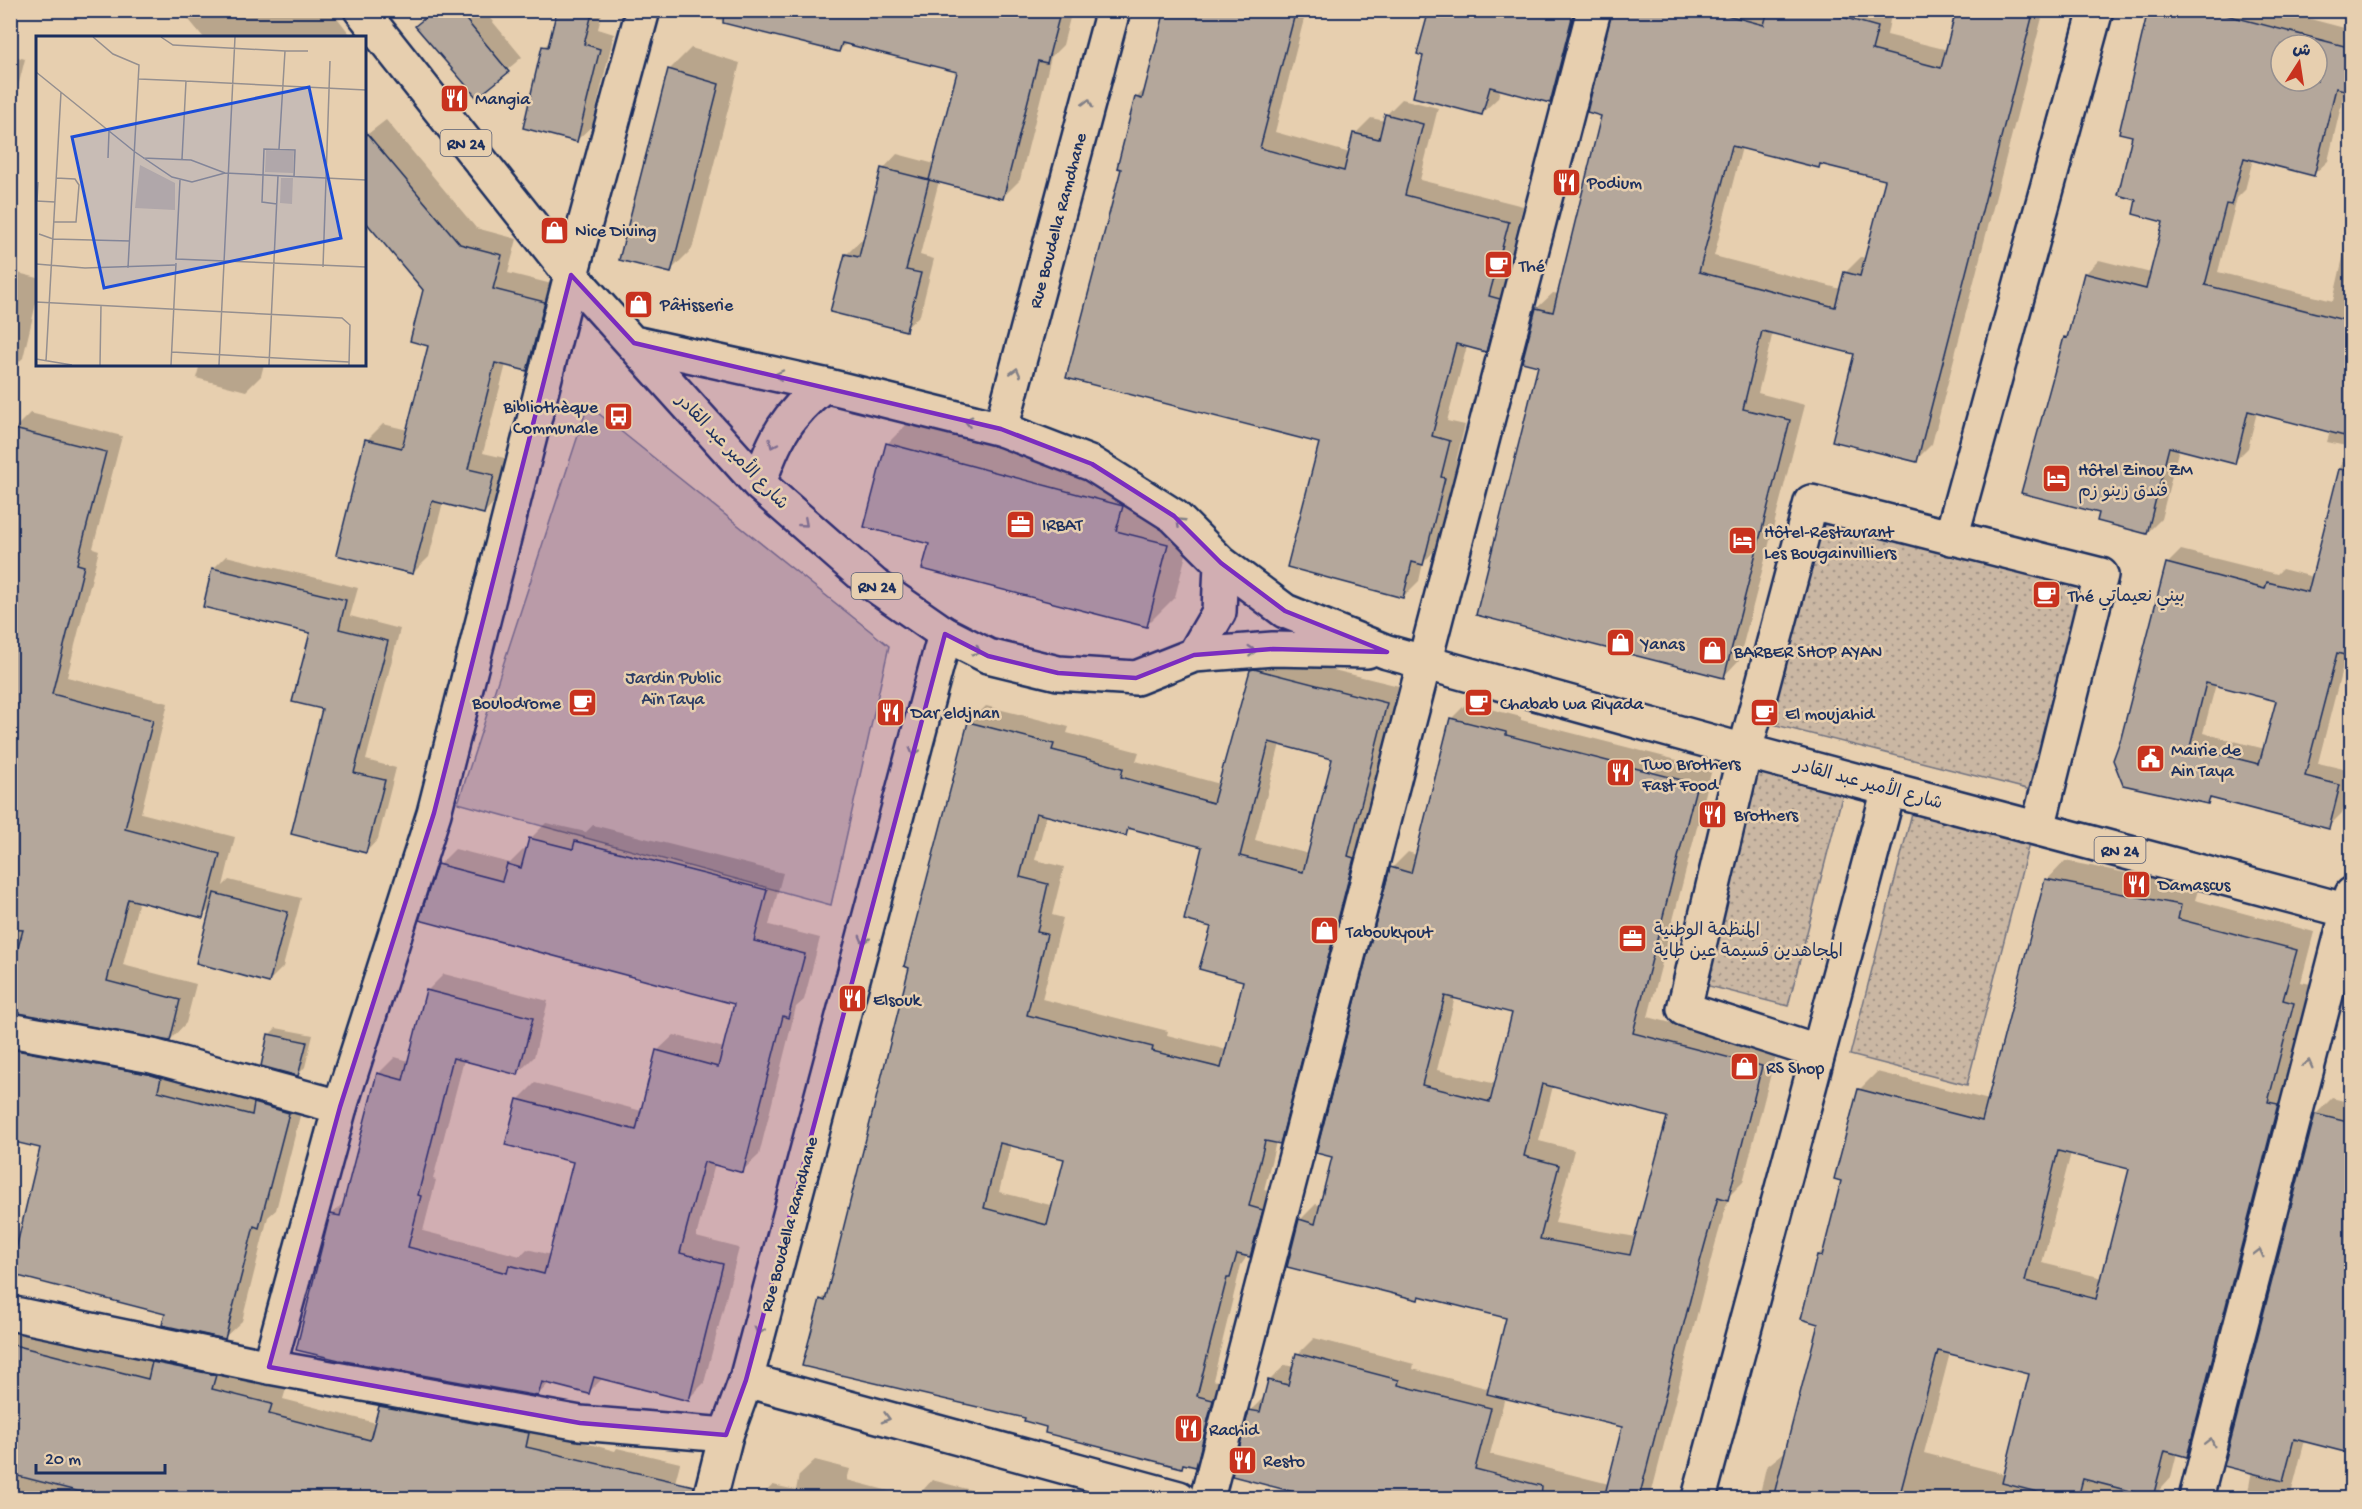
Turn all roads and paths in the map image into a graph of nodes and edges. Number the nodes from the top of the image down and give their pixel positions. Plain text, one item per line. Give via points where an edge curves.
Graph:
1 (643, 10) edge
2 (1113, 10) edge
3 (1594, 10) edge
4 (2096, 10) edge
5 (363, 22) edge
6 (571, 275) junction
7 (634, 344) junction
8 (824, 385) junction
9 (1001, 429) junction
10 (759, 484) junction
11 (1951, 538) junction
12 (1221, 563) junction
13 (945, 634) junction
14 (1386, 652) junction
15 (1194, 655) junction
16 (1425, 663) junction
17 (1745, 751) junction
18 (1889, 789) junction
19 (2038, 828) junction
20 (2350, 906) edge
21 (10, 1030) edge
22 (1817, 1052) junction
23 (340, 1107) junction
24 (10, 1313) edge
25 (269, 1366) junction
26 (746, 1380) junction
27 (726, 1434) junction
28 (710, 1498) edge
29 (1179, 1498) edge
30 (1207, 1498) edge
31 (1699, 1498) edge
32 (2196, 1498) edge

1 - 6 street
9 -> 2 street, Rue Boudella Ramdhane
3 - 16 street
4 - 11 street
5 - 6 street, RN 24
6 - 7 street, شارع الأمير عبد القادر / RN 24
6 - 23 street via 434,813
8 -> 7 street, شارع الأمير عبد القادر
7 - 10 street, شارع الأمير عبد القادر / RN 24
9 -> 8 street, شارع الأمير عبد القادر
8 -> 10 street via 780,429
12 -> 9 street, شارع الأمير عبد القادر via 1174,516 1092,464
10 -> 13 street, شارع الأمير عبد القادر / RN 24 via 873,584
11 - 17 street via 1811,502
11 - 19 street via 2101,575
12 - 14 street, شارع الأمير عبد القادر via 1285,610
12 - 15 street via 1219,612
13 -> 15 street, شارع الأمير عبد القادر / RN 24 via 988,656 1058,674 1136,678
13 -> 26 street, Rue Boudella Ramdhane
15 -> 14 street, شارع الأمير عبد القادر / RN 24 via 1273,649
14 - 16 street, شارع الأمير عبد القادر / RN 24
16 - 17 street, شارع الأمير عبد القادر / RN 24
16 - 30 street
17 - 18 street, شارع الأمير عبد القادر / RN 24
17 - 22 street via 1683,1009
18 - 19 street, شارع الأمير عبد القادر / RN 24
18 - 22 street
19 - 20 street, شارع الأمير عبد القادر / RN 24
32 -> 20 street
21 - 23 street via 152,1056
22 - 31 street
23 - 25 street
24 - 25 street
25 - 27 street via 580,1423
26 - 27 street, Rue Boudella Ramdhane
26 -> 29 street
27 - 28 street, Rue Boudella Ramdhane

